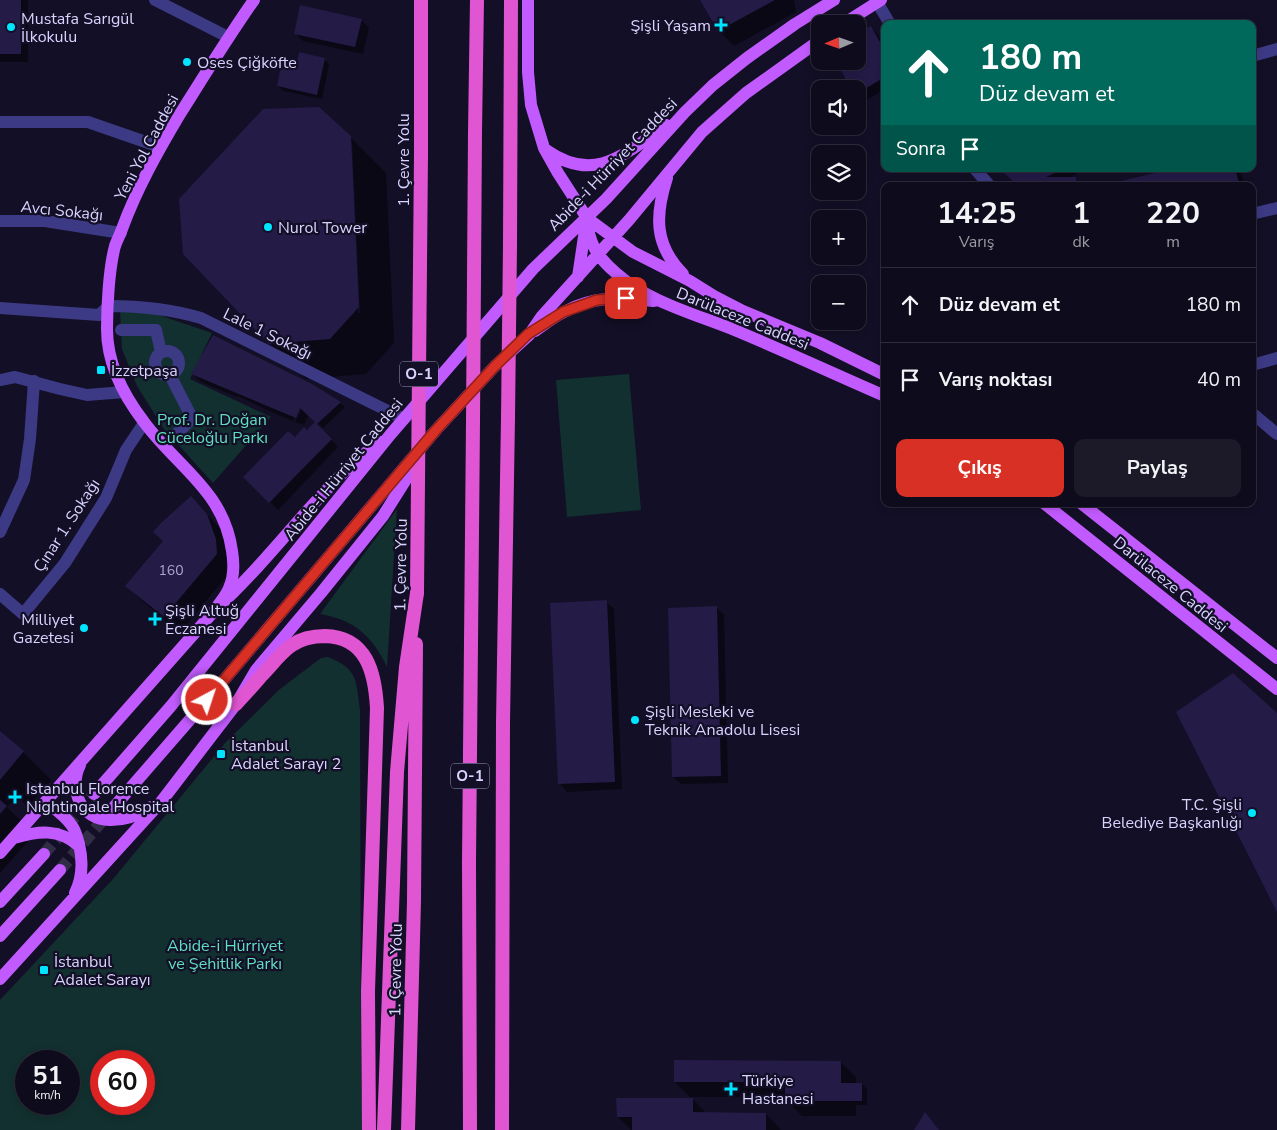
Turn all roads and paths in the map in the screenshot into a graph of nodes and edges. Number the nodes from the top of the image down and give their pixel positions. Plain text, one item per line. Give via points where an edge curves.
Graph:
1 (155, 0) edge
2 (254, 0) edge
3 (421, 0) edge
4 (476, 0) edge
5 (512, 0) edge
6 (528, 0) edge
7 (834, 0) edge
8 (878, 1) edge
9 (857, 15) edge
10 (888, 20) edge
11 (228, 37) junction
12 (811, 46) edge
13 (1277, 49) edge
14 (1256, 55) edge
15 (685, 112) junction
16 (0, 122) edge
17 (160, 147) junction
18 (544, 148) junction
19 (670, 170) junction
20 (978, 172) edge
21 (986, 182) edge
22 (1277, 208) edge
23 (1256, 213) edge
24 (587, 218) junction
25 (0, 221) edge
26 (121, 233) junction
27 (613, 236) junction
28 (598, 254) junction
29 (578, 278) junction
30 (690, 281) junction
31 (662, 302) junction
32 (109, 306) junction
33 (0, 308) edge
34 (121, 330) dead end
35 (528, 334) junction
36 (161, 352) junction
37 (1277, 358) edge
38 (1256, 364) edge
39 (881, 373) edge
40 (170, 375) junction
41 (0, 380) edge
42 (34, 381) junction
43 (124, 392) junction
44 (881, 394) edge
45 (1256, 416) edge
46 (404, 419) junction
47 (144, 423) junction
48 (436, 430) junction
49 (1277, 434) edge
50 (390, 435) junction
51 (172, 438) dead end
52 (1049, 507) edge
53 (1086, 507) edge
54 (4, 511) edge
55 (0, 532) edge
56 (417, 593) junction
57 (0, 594) edge
58 (215, 610) junction
59 (1277, 658) edge
60 (1277, 690) edge
61 (236, 704) junction
62 (83, 758) junction
63 (94, 794) tunnel mouth
64 (46, 802) junction
65 (161, 802) junction
66 (114, 807) tunnel mouth
67 (14, 838) junction
68 (79, 846) junction
69 (0, 853) edge
70 (44, 854) tunnel mouth
71 (60, 870) tunnel mouth
72 (73, 898) junction
73 (0, 902) edge
74 (0, 936) edge
75 (0, 979) edge
76 (369, 1130) edge
77 (384, 1130) edge
78 (408, 1130) edge
79 (470, 1130) edge
80 (502, 1130) edge

1 - 11 street
2 - 11 main road, Yeni Yol Caddesi
3 - 56 highway, 1. Çevre Yolu / O-1, bridge
4 - 79 highway, O-1, bridge
5 - 80 highway, bridge via 503,732
6 - 18 main road via 531,105
7 - 15 main road, Abide-i Hürriyet Caddesi via 747,58 713,84
8 - 9 main road
8 - 10 street
11 - 17 main road, Yeni Yol Caddesi
12 - 19 main road via 732,104 702,132
13 - 14 street
15 - 18 main road via 608,162 578,165
15 - 24 main road, Abide-i Hürriyet Caddesi
16 - 17 street via 88,122
17 - 26 main road, Yeni Yol Caddesi via 132,202
18 - 24 main road
19 - 27 main road
19 - 30 main road via 658,218 662,244 676,267
20 - 21 street
22 - 23 street
24 - 27 main road, Darülaceze Caddesi
24 - 28 main road via 590,239
24 - 29 main road
24 - 46 main road, Abide-i Hürriyet Caddesi via 548,252
25 - 26 street, Avcı Sokağı via 45,221
26 - 32 main road, Yeni Yol Caddesi via 115,245
27 - 28 main road
27 - 30 main road, Darülaceze Caddesi via 640,256
28 - 29 main road
28 - 31 main road, Darülaceze Caddesi via 616,273
29 - 35 main road
30 - 39 main road, Darülaceze Caddesi via 743,311
31 - 35 main road via 609,298 587,302 563,312
31 - 44 main road, Darülaceze Caddesi
32 - 33 street via 99,315
32 - 43 main road, Yeni Yol Caddesi via 107,330 113,366
32 - 46 street, Lale 1 Sokağı via 151,307 201,318
34 - 36 street via 156,330
35 - 48 main road
36 - 40 street via 156,357 157,370
36 - 40 street via 168,350 179,358 176,371
37 - 38 street
40 - 51 street via 192,418
41 - 42 street via 15,377
42 - 43 street via 87,395
42 - 54 street via 24,480
43 - 47 main road, Yeni Yol Caddesi
45 - 49 street
46 - 50 main road, Abide-i Hürriyet Caddesi
47 - 57 street, Çınar 1. Sokağı via 126,450 106,498 65,564 23,614
47 - 58 main road, Yeni Yol Caddesi via 207,492 221,513 234,562 229,588
48 - 61 main road via 383,516 256,670
48 - 66 main road
50 - 58 main road via 340,475 236,592
50 - 63 main road, Abide-i Hürriyet Caddesi via 171,706
52 - 60 main road, Darülaceze Caddesi
53 - 59 main road, Darülaceze Caddesi
54 - 55 street
56 - 77 highway via 406,668 397,772
56 - 78 highway, 1. Çevre Yolu / O-1
58 - 62 main road
61 - 65 main road
61 - 76 highway via 292,644 316,636 334,636 359,650 368,663 376,686 368,991
62 - 64 main road
62 - 65 main road via 75,774 75,789 78,801 95,816 109,820 124,819
64 - 67 main road
64 - 68 main road via 74,827
65 - 72 main road
67 - 68 main road via 50,832 60,834
67 - 69 main road
68 - 72 main road via 82,874
70 - 73 main road
71 - 74 main road
72 - 75 main road

